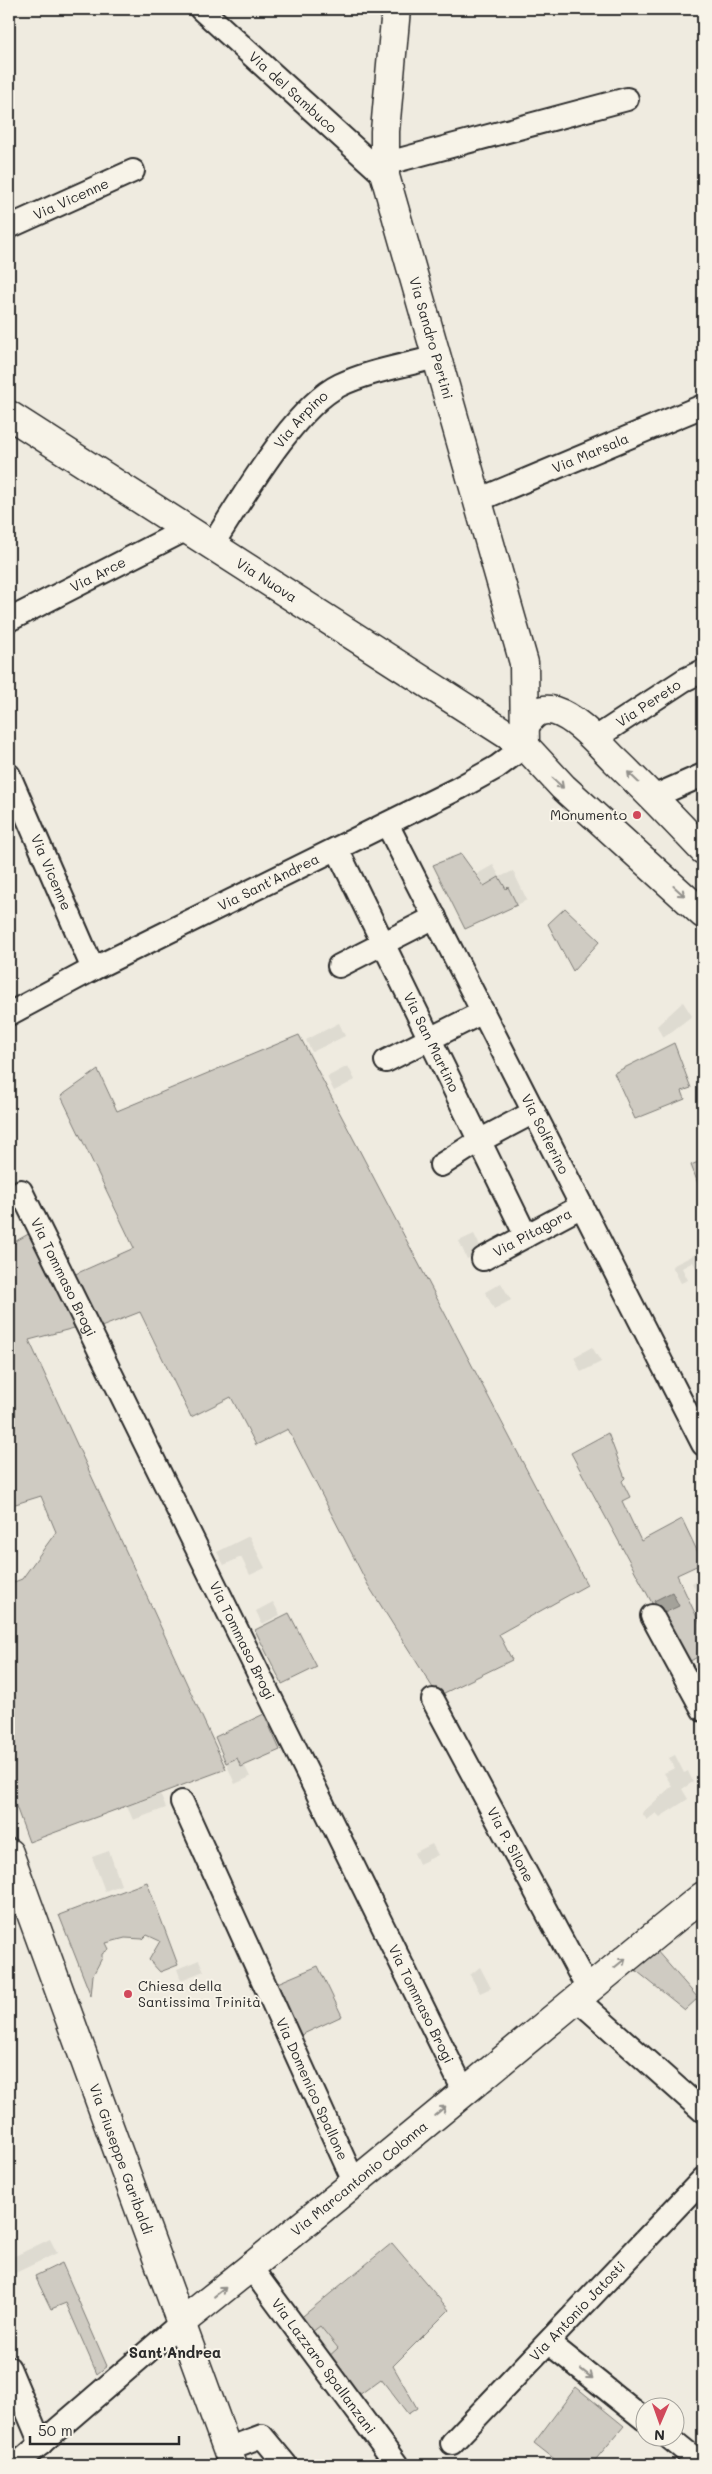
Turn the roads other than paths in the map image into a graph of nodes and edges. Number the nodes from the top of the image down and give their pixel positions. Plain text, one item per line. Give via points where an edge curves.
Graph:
1 (201, 9) edge
2 (396, 9) edge
3 (627, 99) dead end
4 (384, 170) junction
5 (133, 171) dead end
6 (9, 226) edge
7 (436, 357) junction
8 (703, 406) edge
9 (9, 415) edge
10 (476, 501) junction
11 (187, 529) junction
12 (212, 544) junction
13 (9, 620) edge
14 (524, 663) junction
15 (703, 671) edge
16 (568, 718) junction
17 (526, 735) junction
18 (594, 739) junction
19 (9, 775) edge
20 (703, 775) edge
21 (653, 797) junction
22 (387, 824) junction
23 (337, 849) junction
24 (703, 850) edge
25 (703, 914) edge
26 (435, 918) junction
27 (383, 944) junction
28 (339, 966) dead end
29 (93, 970) junction
30 (483, 1012) junction
31 (9, 1014) edge
32 (430, 1040) junction
33 (386, 1062) dead end
34 (534, 1112) junction
35 (479, 1141) junction
36 (441, 1165) dead end
37 (22, 1191) dead end
38 (582, 1206) junction
39 (526, 1236) junction
40 (483, 1258) dead end
41 (703, 1444) edge
42 (652, 1616) dead end
43 (433, 1700) dead end
44 (703, 1710) edge
45 (182, 1802) dead end
46 (9, 1854) edge
47 (703, 1896) edge
48 (582, 1994) junction
49 (464, 2091) junction
50 (703, 2112) edge
51 (703, 2179) edge
52 (355, 2184) junction
53 (251, 2268) junction
54 (182, 2322) junction
55 (549, 2344) junction
56 (9, 2368) edge
57 (634, 2410) edge
58 (452, 2443) dead end
59 (41, 2444) junction
60 (679, 2446) edge
61 (230, 2457) edge
62 (16, 2465) edge
63 (286, 2465) edge
64 (397, 2465) edge
65 (703, 2465) edge

1 - 4 street, Via del Sambuco
2 - 4 main road, Via Sandro Pertini
3 - 4 street
4 - 7 main road, Via Sandro Pertini
5 - 6 street, Via Vicenne
7 - 10 main road, Via Sandro Pertini
7 - 12 street, Via Arpino via 359,378 334,388 318,400 265,465
8 - 10 street, Via Marsala
9 - 11 main road, Via Nuova
10 - 14 main road, Via Sandro Pertini
11 - 12 main road, Via Nuova
11 - 13 street, Via Arce
12 - 17 main road, Via Nuova
14 - 16 main road
14 - 17 main road
15 - 18 street, Via Pereto
16 - 17 main road via 554,711 543,710 533,714
16 - 18 main road
17 - 22 street, Via Sant'Andrea via 487,773
17 -> 25 main road, Via Nuova via 563,787
21 -> 18 main road
19 - 29 street, Via Vicenne
20 - 21 street
21 - 24 main road
22 - 23 street, Via Sant'Andrea
22 - 26 street, Via Solferino
23 - 27 street, Via San Martino
23 - 29 street, Via Sant'Andrea
26 - 27 street
26 - 30 street, Via Solferino
27 - 28 street
27 - 32 street, Via San Martino
29 - 31 street, Via Sant'Andrea
30 - 32 street
30 - 34 street, Via Solferino
32 - 33 street
32 - 35 street, Via San Martino
34 - 35 street
34 - 38 street, Via Solferino
35 - 36 street
35 - 39 street, Via San Martino
37 - 49 street, Via Tommaso Brogi
38 - 39 street, Via Pitagora
38 - 41 street, Via Solferino
39 - 40 street, Via Pitagora
42 - 44 street
43 - 48 street, Via P. Silone
45 - 52 street, Via Domenico Spallone
46 - 54 main road, Via Giuseppe Garibaldi
48 -> 47 main road, Via Marcantonio Colonna
48 - 49 main road, Via Marcantonio Colonna
48 - 50 street
52 -> 49 main road, Via Marcantonio Colonna
51 - 55 street, Via Antonio Jatosti
52 - 53 main road, Via Marcantonio Colonna
54 -> 53 main road, Via Marcantonio Colonna
53 - 64 street, Via Lazzaro Spallanzani
54 - 59 street, Via Marcantonio Colonna
54 - 61 main road, Via Giuseppe Garibaldi
55 -> 57 street
55 - 58 street, Via Antonio Jatosti
56 - 59 street
59 - 62 street, Via Marcantonio Colonna
60 - 65 street
61 - 63 street via 262,2436

